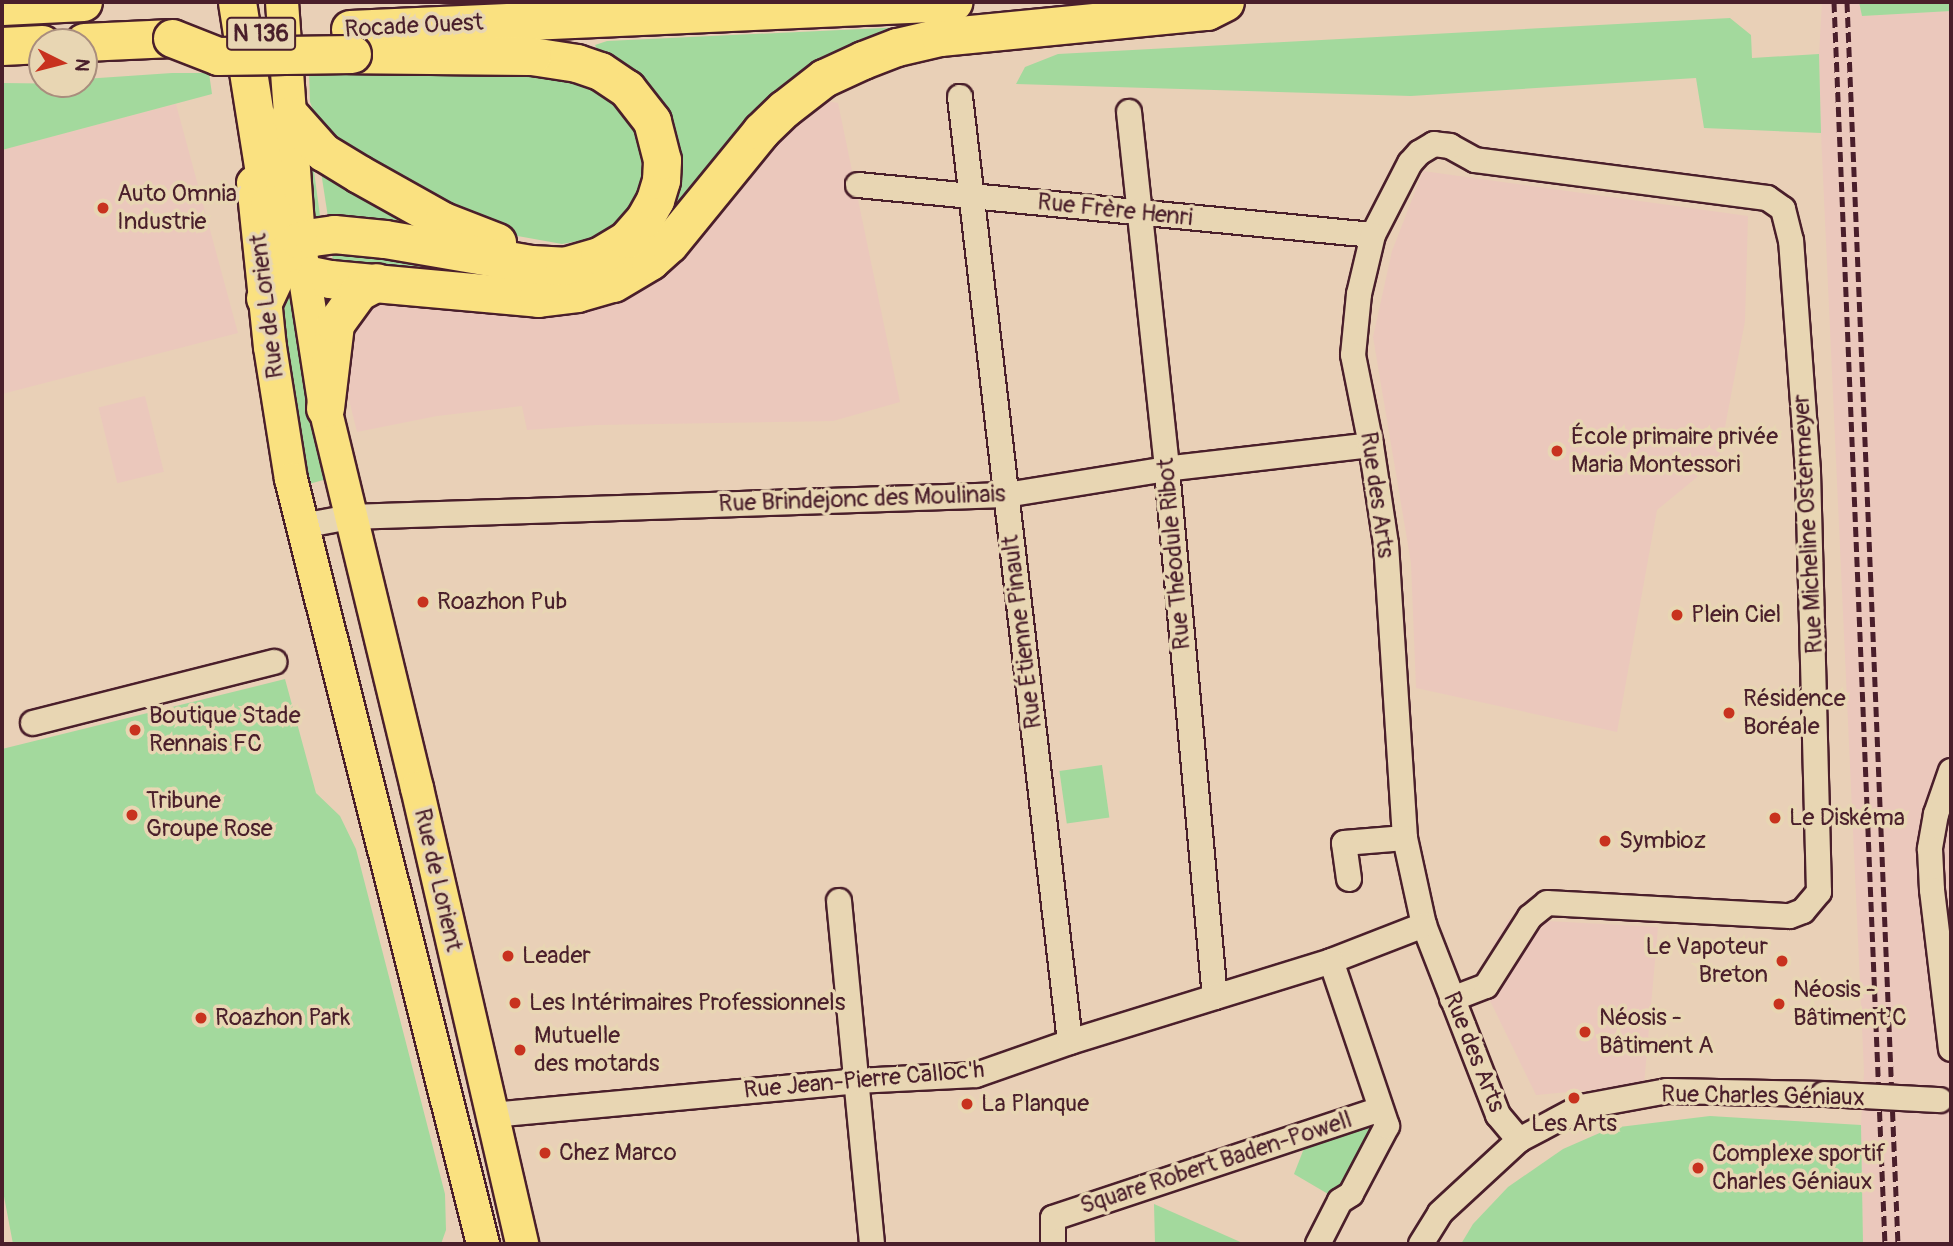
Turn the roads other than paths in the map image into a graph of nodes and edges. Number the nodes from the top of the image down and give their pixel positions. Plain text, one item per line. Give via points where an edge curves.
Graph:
1 (83, 2) edge
2 (236, 2) edge
3 (282, 2) edge
4 (953, 2) edge
5 (1225, 2) edge
6 (2, 6) edge
7 (98, 41) edge
8 (351, 42) junction
9 (28, 45) edge
10 (2, 46) edge
11 (960, 97) dead end
12 (1129, 112) dead end
13 (290, 115) junction
14 (1410, 163) joint
15 (858, 185) dead end
16 (971, 194) junction
17 (1141, 213) junction
18 (1373, 235) junction
19 (297, 256) junction
20 (576, 261) junction
21 (377, 282) junction
22 (265, 298) junction
23 (325, 408) junction
24 (1371, 445) junction
25 (1167, 470) junction
26 (1006, 495) junction
27 (350, 517) junction
28 (302, 526) junction
29 (274, 662) dead end
30 (33, 723) dead end
31 (1951, 771) edge
32 (1405, 838) junction
33 (1349, 878) dead end
34 (839, 901) dead end
35 (1424, 925) junction
36 (1331, 961) junction
37 (1215, 997) junction
38 (1452, 999) junction
39 (1070, 1042) junction
40 (1951, 1049) edge
41 (856, 1081) junction
42 (1946, 1101) edge
43 (1380, 1109) junction
44 (492, 1115) junction
45 (1519, 1140) junction
46 (483, 1244) edge
47 (522, 1244) edge
48 (872, 1244) edge
49 (1053, 1244) edge
50 (1318, 1244) edge
51 (1421, 1244) edge

1 - 6 highway
2 - 19 highway via 269,204
2 - 22 main road, Rue de Lorient
3 - 13 main road, Rue de Lorient
4 - 8 highway, Rocade Ouest
5 - 21 highway via 1207,11 940,37 863,60 824,78 784,109 669,244 613,283 538,298
7 - 8 highway, bridge via 172,38 218,56
8 - 20 highway via 553,59 600,71 627,89 647,113 658,138 662,160 658,190 650,210 627,239 599,256
9 - 10 highway
11 - 16 street, Rue Étienne Pinault
12 - 17 street, Rue Théodule Ribot
13 - 19 main road, Rue de Lorient
13 - 20 highway via 323,152 443,220 507,245
14 - 18 street, Rue des Arts
14 - 38 street, Rue Micheline Ostermeyer via 1434,144 1450,146 1475,160 1748,195 1777,203 1789,223 1808,471 1819,892 1790,916 1547,904 1530,917 1486,986
15 - 16 street, Rue Frère Henri
16 - 17 street, Rue Frère Henri
16 - 26 street, Rue Étienne Pinault
17 - 18 street, Rue Frère Henri
17 - 25 street, Rue Théodule Ribot
18 - 24 street, Rue des Arts via 1359,294 1353,355
19 - 20 highway via 334,234 531,264 564,266
19 - 21 highway
19 - 22 highway
19 - 23 main road, Rue de Lorient
21 - 23 highway via 358,292 334,324
22 - 28 main road, Rue de Lorient
23 - 27 main road, Rue de Lorient
24 - 25 street, Rue Brindejonc des Moulinais
24 - 32 street, Rue des Arts via 1386,544
25 - 26 street, Rue Brindejonc des Moulinais
25 - 37 street, Rue Théodule Ribot
26 - 27 street, Rue Brindejonc des Moulinais
26 - 39 street, Rue Étienne Pinault
27 - 28 street
27 - 44 main road, Rue de Lorient
28 - 46 main road, Rue de Lorient
29 - 30 street
31 - 40 street via 1930,849
32 - 33 street via 1344,843
32 - 35 street, Rue des Arts
34 - 41 street
35 - 36 street, Rue Jean-Pierre Calloc'h
35 - 38 street, Rue des Arts
36 - 37 street, Rue Jean-Pierre Calloc'h
36 - 43 street, Square Robert Baden-Powell
37 - 39 street, Rue Jean-Pierre Calloc'h
38 - 45 street, Rue des Arts via 1497,1115
39 - 41 street, Rue Jean-Pierre Calloc'h via 976,1075
41 - 44 street, Rue Jean-Pierre Calloc'h
41 - 48 street
42 - 45 street, Rue Charles Géniaux, bridge via 1667,1091 1581,1107
43 - 49 street, Square Robert Baden-Powell via 1053,1218
43 - 50 street, Square Robert Baden-Powell via 1387,1126
44 - 47 main road, Rue de Lorient
45 - 51 street, Rue Charles Géniaux via 1440,1213

